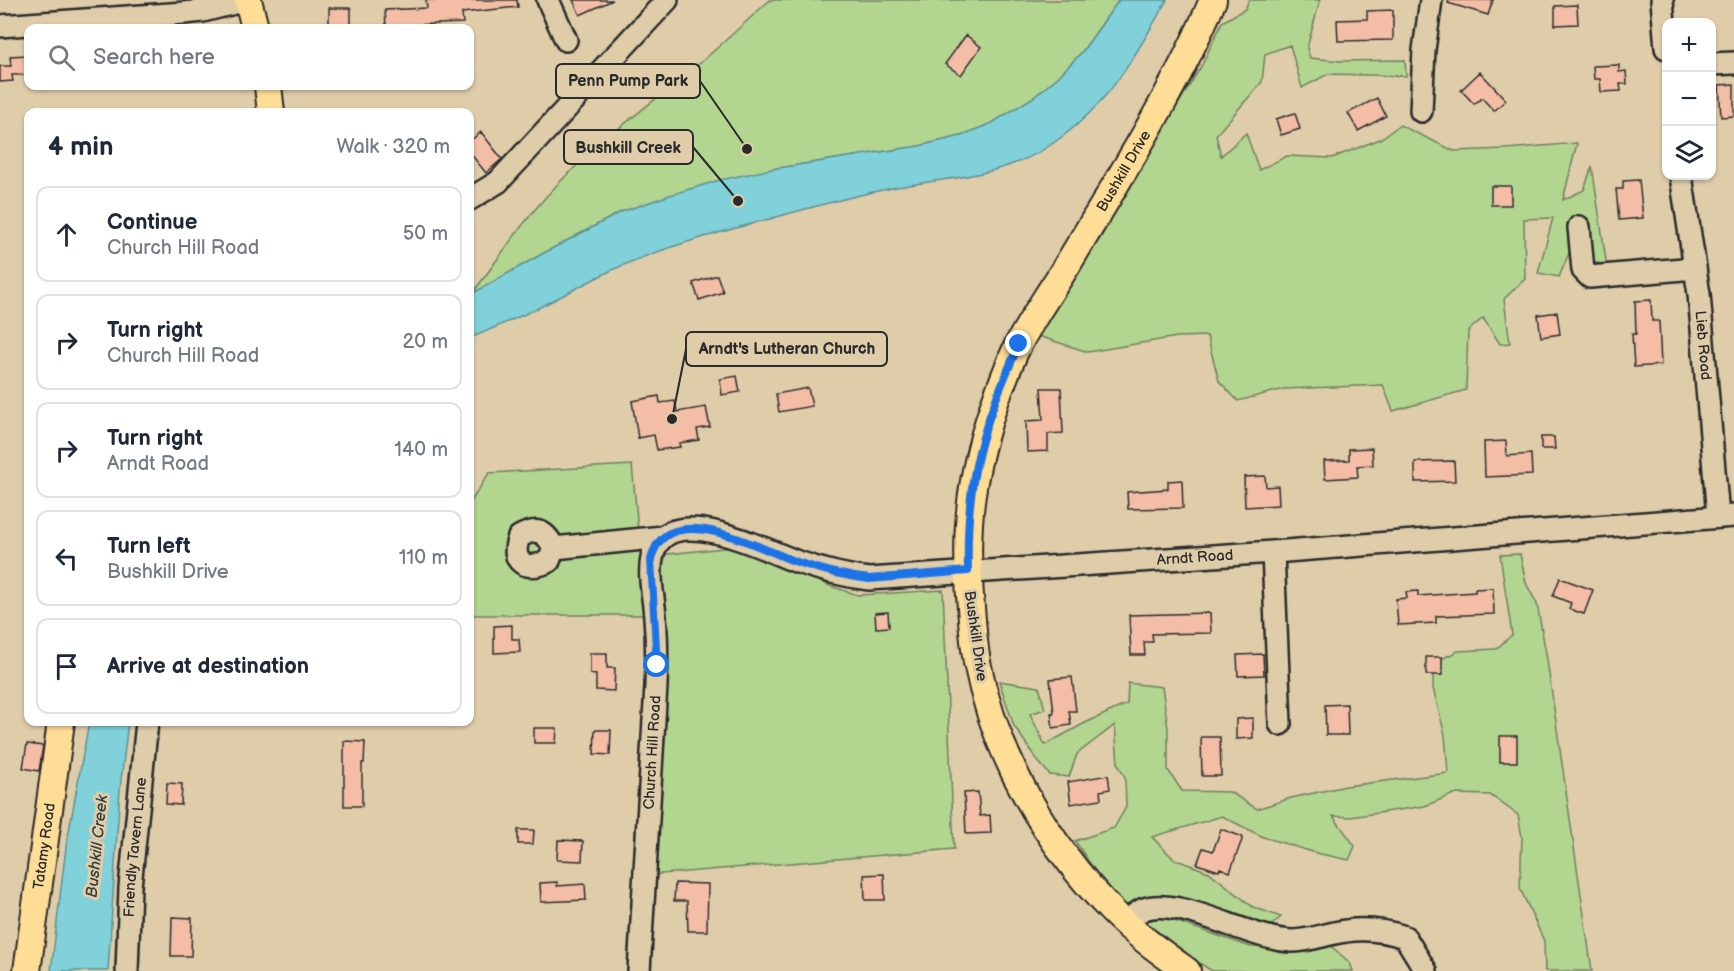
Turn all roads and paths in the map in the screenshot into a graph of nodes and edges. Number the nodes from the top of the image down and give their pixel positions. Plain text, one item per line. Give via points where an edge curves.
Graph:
1 (247, 0) edge
2 (548, 0) edge
3 (667, 0) edge
4 (1213, 0) edge
5 (1431, 0) edge
6 (1662, 0) edge
7 (1664, 18) edge
8 (24, 24) edge
9 (28, 24) edge
10 (254, 24) edge
11 (0, 26) edge
12 (566, 40) dead end
13 (1734, 63) edge
14 (1716, 64) edge
15 (268, 90) edge
16 (271, 108) edge
17 (1420, 111) dead end
18 (1682, 180) edge
19 (474, 197) edge
20 (1579, 227) dead end
21 (1695, 268) junction
22 (1726, 517) edge
23 (663, 537) junction
24 (554, 548) dead end
25 (1273, 552) junction
26 (968, 571) junction
27 (1280, 724) dead end
28 (60, 726) edge
29 (147, 726) edge
30 (1125, 922) junction
31 (27, 971) edge
32 (127, 971) edge
33 (639, 971) edge
34 (1187, 971) edge
35 (1426, 971) edge

1 - 9 street via 184,13
1 - 10 main road
2 - 12 street
3 - 19 street via 498,182
4 - 26 main road, Bushkill Drive via 1186,61 1148,130 1019,344 1006,373 974,474
5 - 17 street
6 - 7 street
8 - 11 street
13 - 14 street
15 - 16 main road
18 - 21 street, Lieb Road
20 - 21 street via 1583,270 1590,277
21 - 22 street, Lieb Road
22 - 25 street, Arndt Road
23 - 24 street, Arndt Road
23 - 26 street, Arndt Road via 690,529 715,531 816,568 862,578
23 - 33 street, Church Hill Road via 654,549 651,567 656,686
25 - 26 street, Arndt Road
25 - 27 street
26 - 30 main road, Bushkill Drive via 977,660 991,714 1012,765 1063,852
28 - 31 main road, Tatamy Road
29 - 32 street, Friendly Tavern Lane via 130,887
30 - 34 main road, Bushkill Drive
30 - 35 street via 1144,909 1162,907 1292,941 1347,930 1386,931 1405,937

